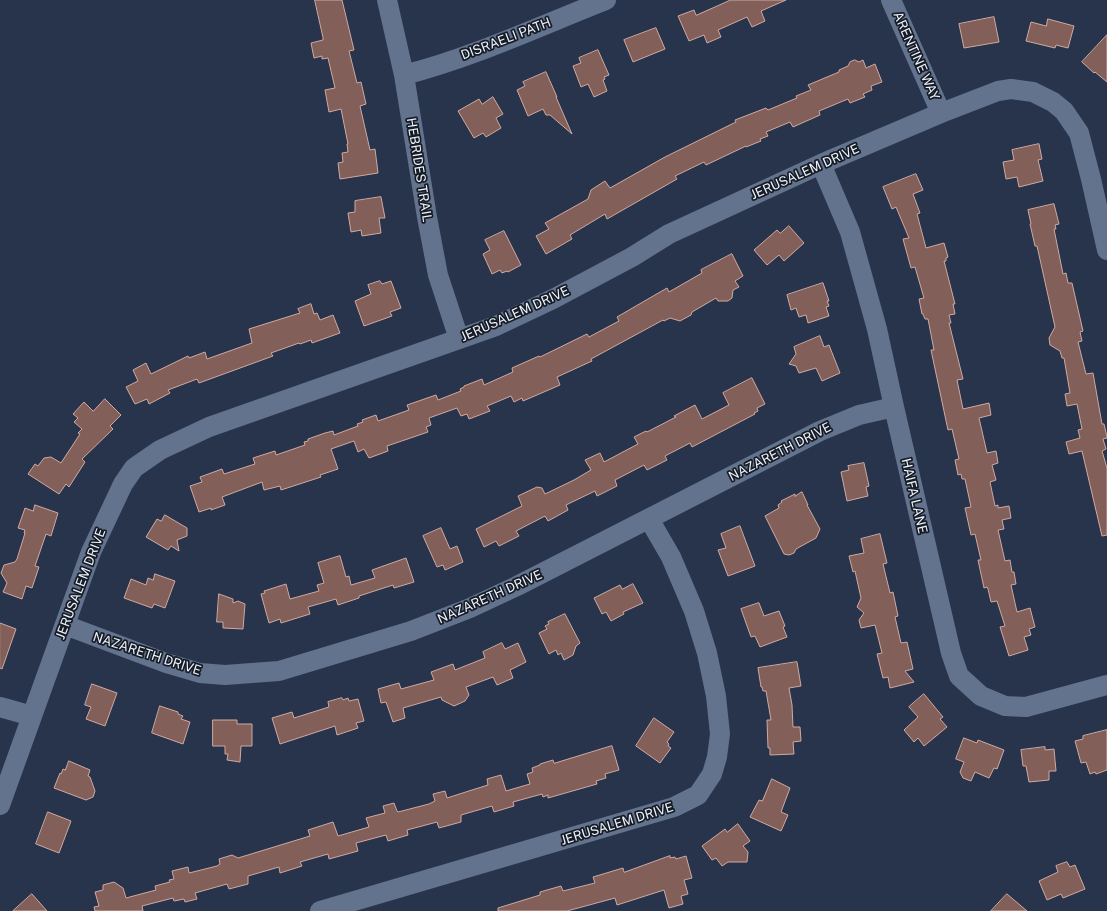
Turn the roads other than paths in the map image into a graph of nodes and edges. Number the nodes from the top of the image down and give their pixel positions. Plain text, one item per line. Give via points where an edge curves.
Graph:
1 (387, 0) edge
2 (606, 0) edge
3 (891, 0) edge
4 (404, 75) junction
5 (941, 113) junction
6 (821, 164) junction
7 (1107, 250) edge
8 (459, 339) junction
9 (894, 407) junction
10 (649, 519) junction
11 (65, 625) junction
12 (1107, 684) edge
13 (0, 707) edge
14 (32, 716) junction
15 (0, 805) edge
16 (320, 911) edge

1 - 4 street, HEBRIDES TRAIL
2 - 4 street, DISRAELI PATH via 508,41
3 - 5 street, ARENTINE WAY
4 - 8 street, HEBRIDES TRAIL via 438,275
5 - 6 street, JERUSALEM DRIVE
5 - 7 street, JERUSALEM DRIVE via 998,91 1011,89 1033,92 1064,111 1079,133
6 - 8 street, JERUSALEM DRIVE via 669,234 553,299 496,326
6 - 9 street, HAIFA LANE via 850,232 877,329
8 - 11 street, JERUSALEM DRIVE via 209,427 160,450 134,468 123,484 91,552
9 - 10 street, NAZARETH DRIVE via 859,415 820,431
9 - 12 street, HAIFA LANE via 950,653 959,676 981,696 1005,706 1026,707
10 - 11 street, NAZARETH DRIVE via 470,608 411,631 279,671 225,675 200,673
10 - 16 street, JERUSALEM DRIVE via 671,557 694,611 707,653 716,696 720,734 717,757 712,774 698,794 674,807
11 - 14 street, JERUSALEM DRIVE
13 - 14 street
14 - 15 street, JERUSALEM DRIVE

